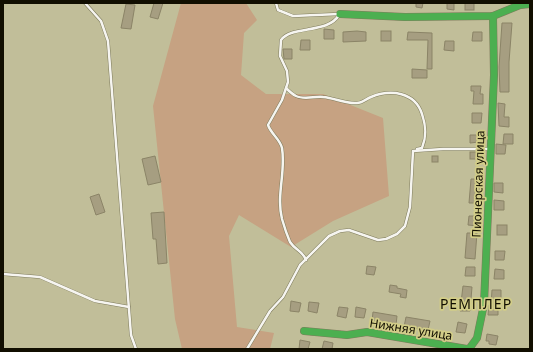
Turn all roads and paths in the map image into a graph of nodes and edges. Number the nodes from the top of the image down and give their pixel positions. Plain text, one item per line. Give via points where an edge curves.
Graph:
1 (85, 3) edge
2 (276, 3) edge
3 (530, 4) edge
4 (340, 14) junction
5 (493, 16) junction
6 (286, 88) junction
7 (490, 149) junction
8 (413, 151) junction
9 (306, 260) junction
10 (3, 274) edge
11 (129, 307) junction
12 (304, 331) dead end
13 (136, 349) edge
14 (248, 349) edge
15 (468, 349) edge

1 - 11 lane via 101,21 108,41
2 - 4 lane via 278,10 293,16
3 - 5 street via 520,5
4 - 5 street via 405,17
4 - 6 lane via 333,22 284,36 280,56 287,71
5 - 7 street, Пионерская улица via 494,75
6 - 8 lane via 302,98 326,97 353,103 388,94 398,93 409,97 418,105 426,133 422,148
6 - 9 lane via 268,125 282,148 279,203 282,218 290,242 304,254
7 - 8 lane
7 - 15 street, Пионерская улица via 484,304 477,338
8 - 9 lane via 410,207 405,226 397,234 378,240 355,231 340,231 330,236
9 - 14 lane via 300,265 283,297 270,311
10 - 11 lane via 40,277 95,302
11 - 13 lane via 131,335
12 - 15 street, Нижняя улица via 347,335 367,332

